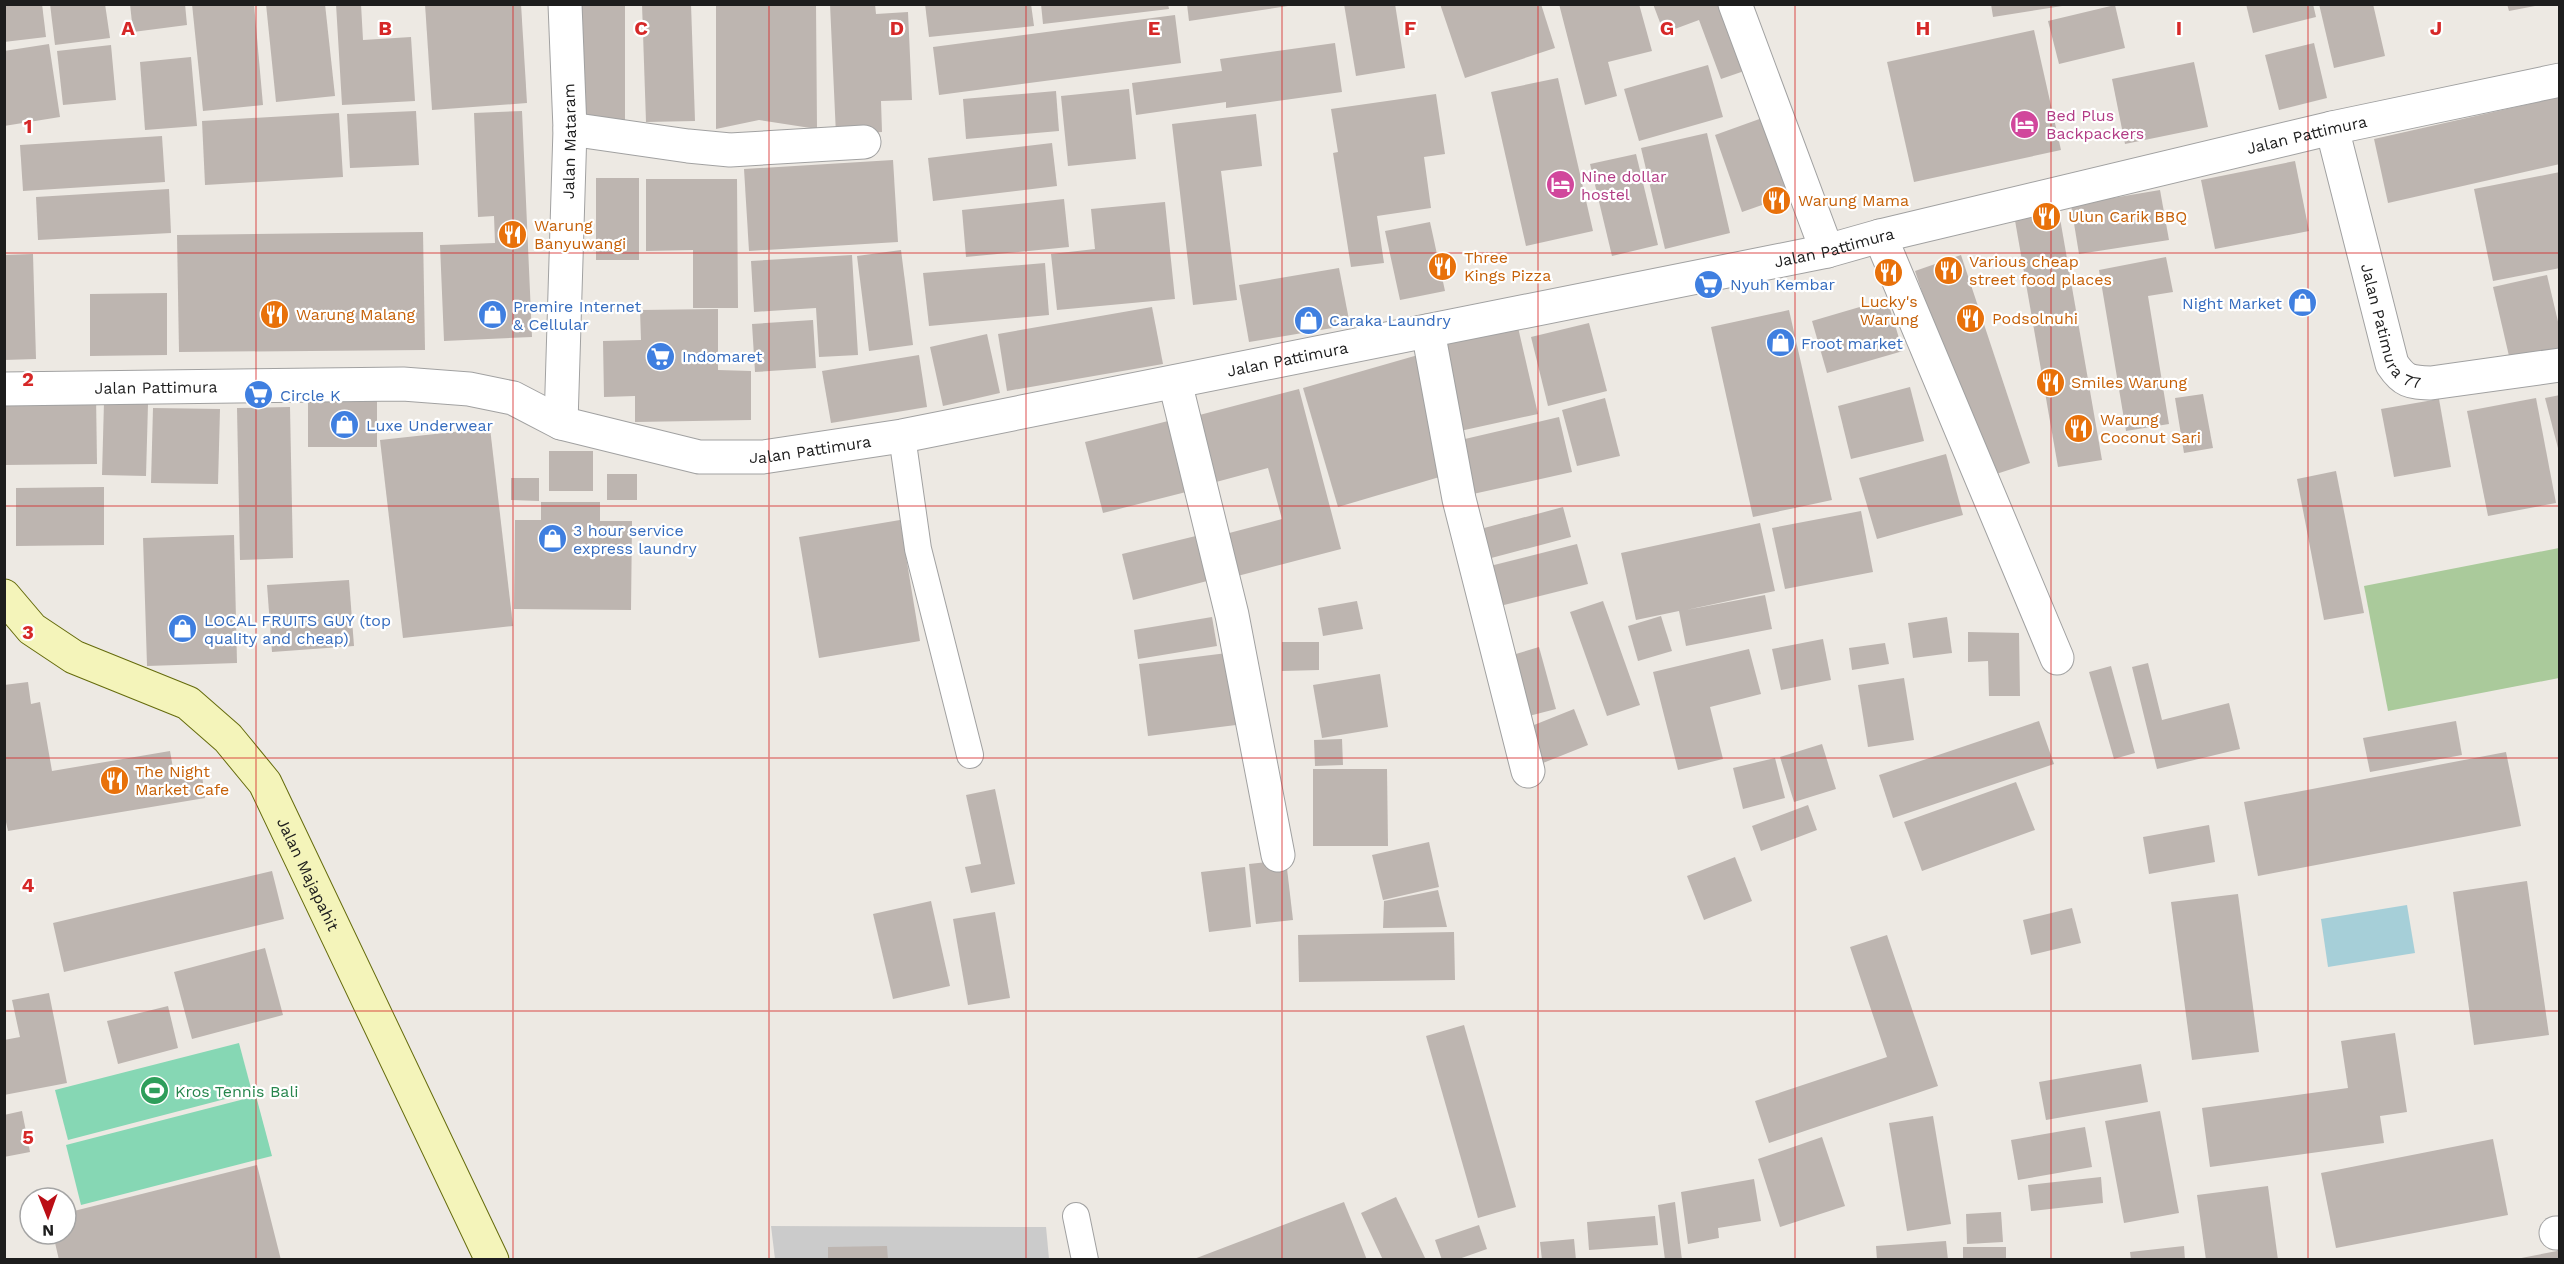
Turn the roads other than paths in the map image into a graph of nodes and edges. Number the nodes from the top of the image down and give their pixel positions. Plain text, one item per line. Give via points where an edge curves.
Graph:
1 (565, 4) edge
2 (1735, 4) edge
3 (2559, 80) edge
4 (2332, 128) junction
5 (570, 129) junction
6 (864, 142) dead end
7 (1880, 236) junction
8 (1827, 251) junction
9 (1428, 331) junction
10 (2559, 365) edge
11 (1175, 382) junction
12 (4, 389) edge
13 (561, 423) junction
14 (902, 436) junction
15 (4, 596) edge
16 (2057, 658) dead end
17 (970, 755) dead end
18 (1528, 771) dead end
19 (1278, 855) dead end
20 (1076, 1216) dead end
21 (492, 1260) edge
22 (1085, 1260) edge

1 - 5 street, Jalan Mataram
2 - 8 street
3 - 4 street, Jalan Pattimura
4 - 7 street, Jalan Pattimura
4 - 10 street, Jalan Patimura 77 via 2392,364 2399,375 2410,382 2431,383
5 - 6 street via 730,150
5 - 13 street, Jalan Mataram
7 - 8 street, Jalan Pattimura
7 - 16 street
8 - 9 street, Jalan Pattimura
9 - 11 street, Jalan Pattimura
9 - 18 street via 1459,499
11 - 14 street, Jalan Pattimura
11 - 19 street via 1232,615
12 - 13 street, Jalan Pattimura via 403,384 469,389 513,398
13 - 14 street, Jalan Pattimura via 699,457 763,457
14 - 17 lane via 918,549
15 - 21 street, Jalan Majapahit via 32,630 74,657 188,703 228,738 265,783
20 - 22 lane

